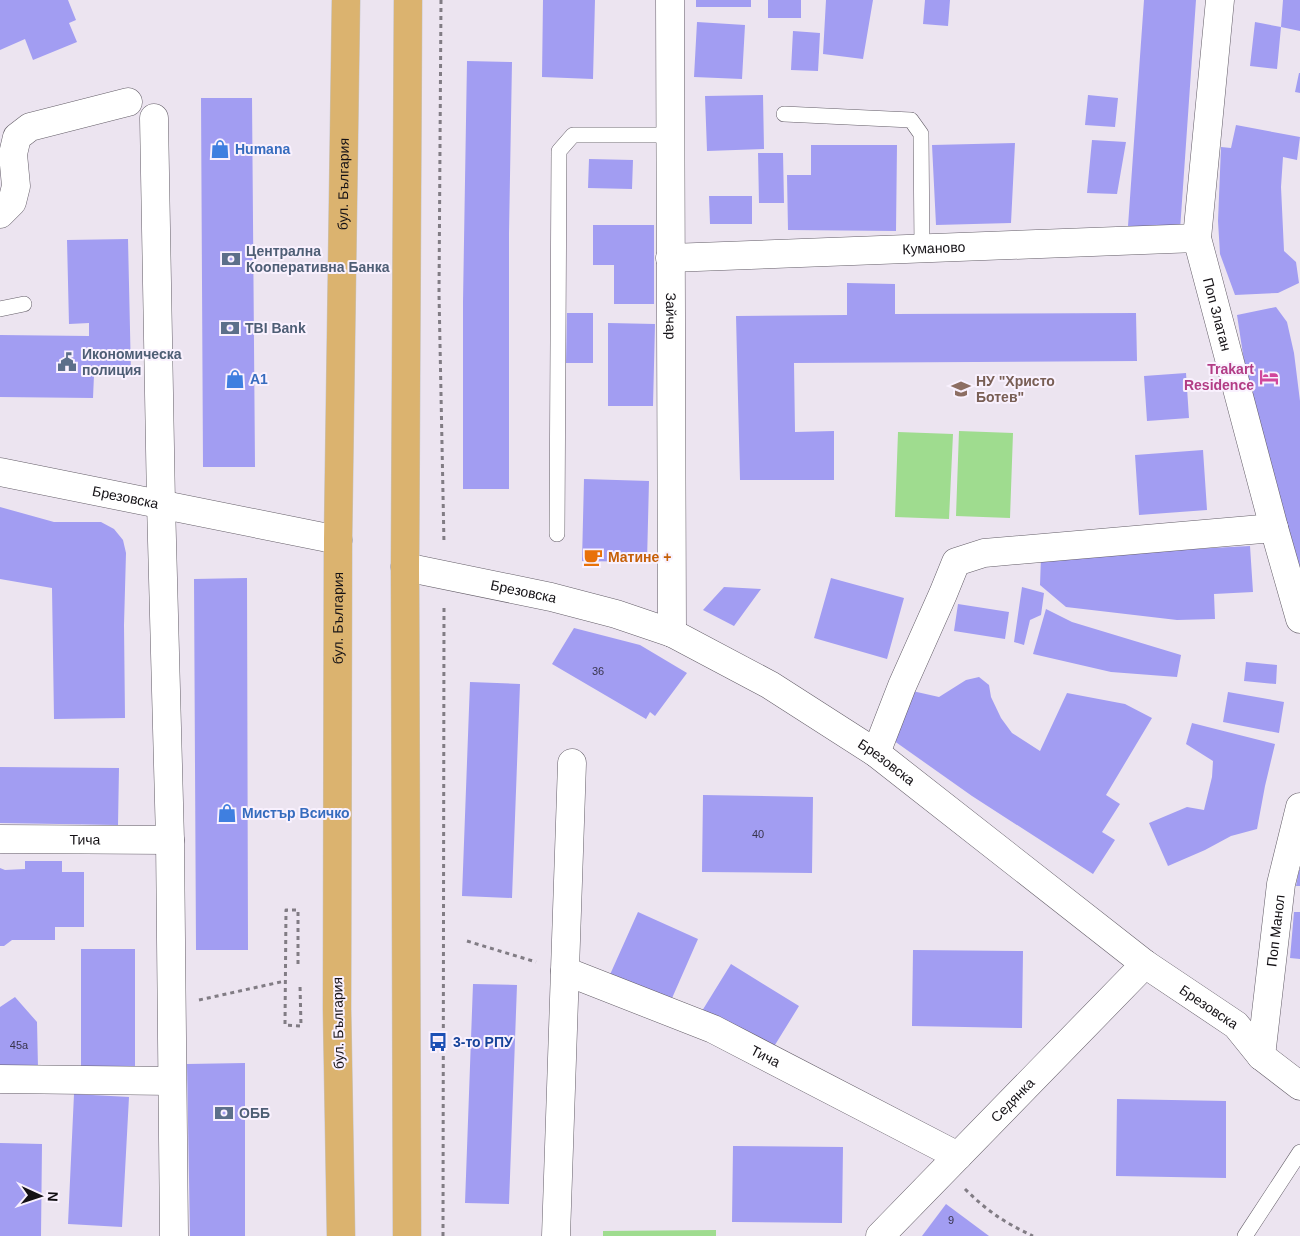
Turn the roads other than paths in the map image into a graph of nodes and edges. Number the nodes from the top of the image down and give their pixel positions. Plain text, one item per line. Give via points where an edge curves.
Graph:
1 (346, 0) edge
2 (408, 0) edge
3 (670, 0) edge
4 (1220, 0) edge
5 (128, 102) dead end
6 (784, 114) dead end
7 (154, 118) dead end
8 (671, 136) junction
9 (0, 214) edge
10 (1198, 238) junction
11 (922, 249) junction
12 (670, 258) junction
13 (24, 304) dead end
14 (0, 309) edge
15 (0, 472) edge
16 (161, 503) junction
17 (1274, 528) junction
18 (557, 534) dead end
19 (338, 540) junction
20 (405, 567) junction
21 (1300, 619) edge
22 (672, 633) junction
23 (876, 753) junction
24 (572, 763) dead end
25 (1300, 807) edge
26 (0, 839) edge
27 (170, 840) junction
28 (1145, 964) junction
29 (565, 971) junction
30 (1261, 1056) junction
31 (0, 1078) edge
32 (172, 1081) junction
33 (1300, 1086) edge
34 (1300, 1152) edge
35 (952, 1163) junction
36 (174, 1236) edge
37 (341, 1236) edge
38 (407, 1236) edge
39 (556, 1236) edge
40 (880, 1236) edge
41 (1245, 1236) edge

1 - 19 main road, бул. България
2 - 20 main road
3 - 8 street, Зайчар
4 - 10 street, Поп Златан
5 - 9 street via 30,127 17,137 13,154 16,186 12,202
6 - 11 lane via 911,120 921,134
7 - 16 street
8 - 12 street, Зайчар
8 - 18 lane via 573,134 559,151
10 - 11 street, Куманово
10 - 17 street, Поп Златан
11 - 12 street, Куманово
12 - 22 street, Зайчар
13 - 14 lane
15 - 16 street, Брезовска
16 - 19 street, Брезовска
16 - 27 street
17 - 21 street, Поп Златан
17 - 23 street via 984,553 956,562
19 - 37 main road, бул. България
20 - 22 street, Брезовска via 551,597
20 - 38 main road
22 - 23 street, Брезовска via 770,685
23 - 28 street, Брезовска
24 - 29 street
25 - 30 street, Поп Манол via 1280,884
26 - 27 street, Тича
27 - 32 street
28 - 30 street, Брезовска via 1236,1025
28 - 35 street, Седянка
29 - 35 street, Тича via 713,1029
29 - 39 street
30 - 33 street, Брезовска
31 - 32 street
32 - 36 street
34 - 41 lane
35 - 40 street, Седянка

